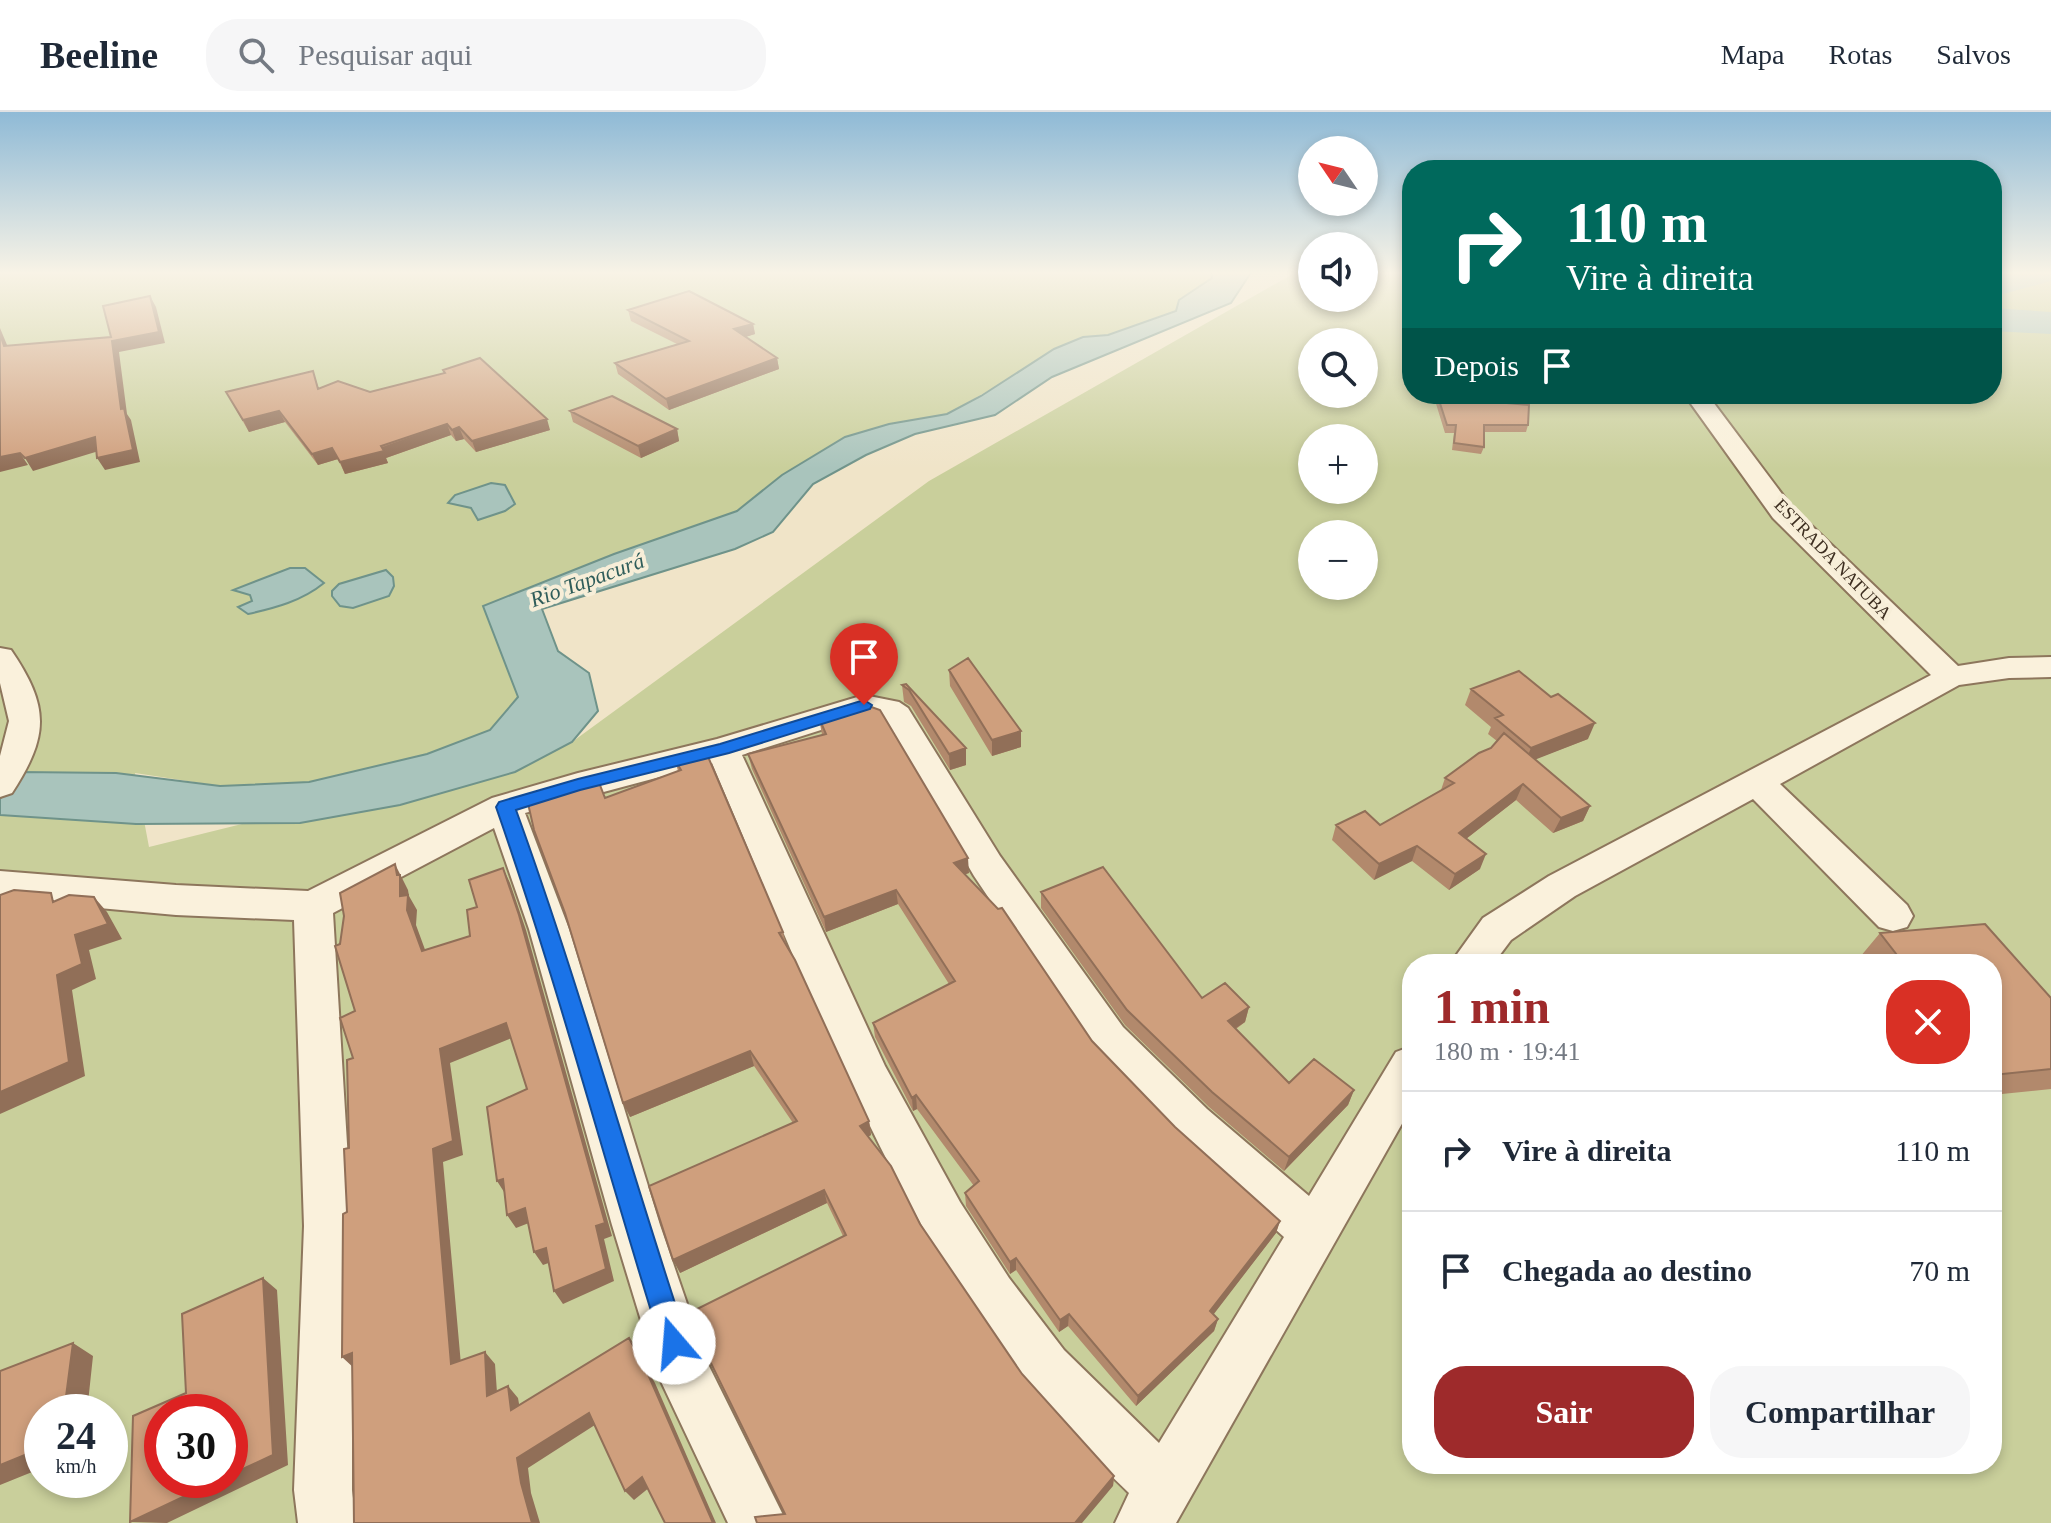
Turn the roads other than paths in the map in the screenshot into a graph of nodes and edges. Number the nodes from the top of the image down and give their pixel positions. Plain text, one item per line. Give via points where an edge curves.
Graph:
1 (1702, 404) edge
2 (0, 657) edge
3 (2051, 667) edge
4 (1951, 677) junction
5 (723, 749) junction
6 (3, 781) edge
7 (1756, 781) junction
8 (505, 807) junction
9 (0, 885) edge
10 (313, 906) junction
11 (1893, 916) dead end
12 (1478, 954) edge
13 (1402, 1082) edge
14 (1316, 1233) junction
15 (1154, 1505) edge
16 (327, 1523) edge
17 (758, 1523) edge

1 - 4 street, ESTRADA NATUBA via 1782,512
2 - 6 street via 22,695 26,719 24,739
3 - 4 street
4 - 7 street
5 - 8 street
5 - 14 street via 864,705 896,715 995,878 1108,1040 1191,1124
5 - 15 street via 868,1077 943,1218 991,1296
7 - 11 street
7 - 12 street via 1562,886 1497,929
8 - 10 street
8 - 17 street via 549,929 684,1373
9 - 10 street
10 - 16 street via 328,1226 323,1490
13 - 14 street
14 - 15 street

